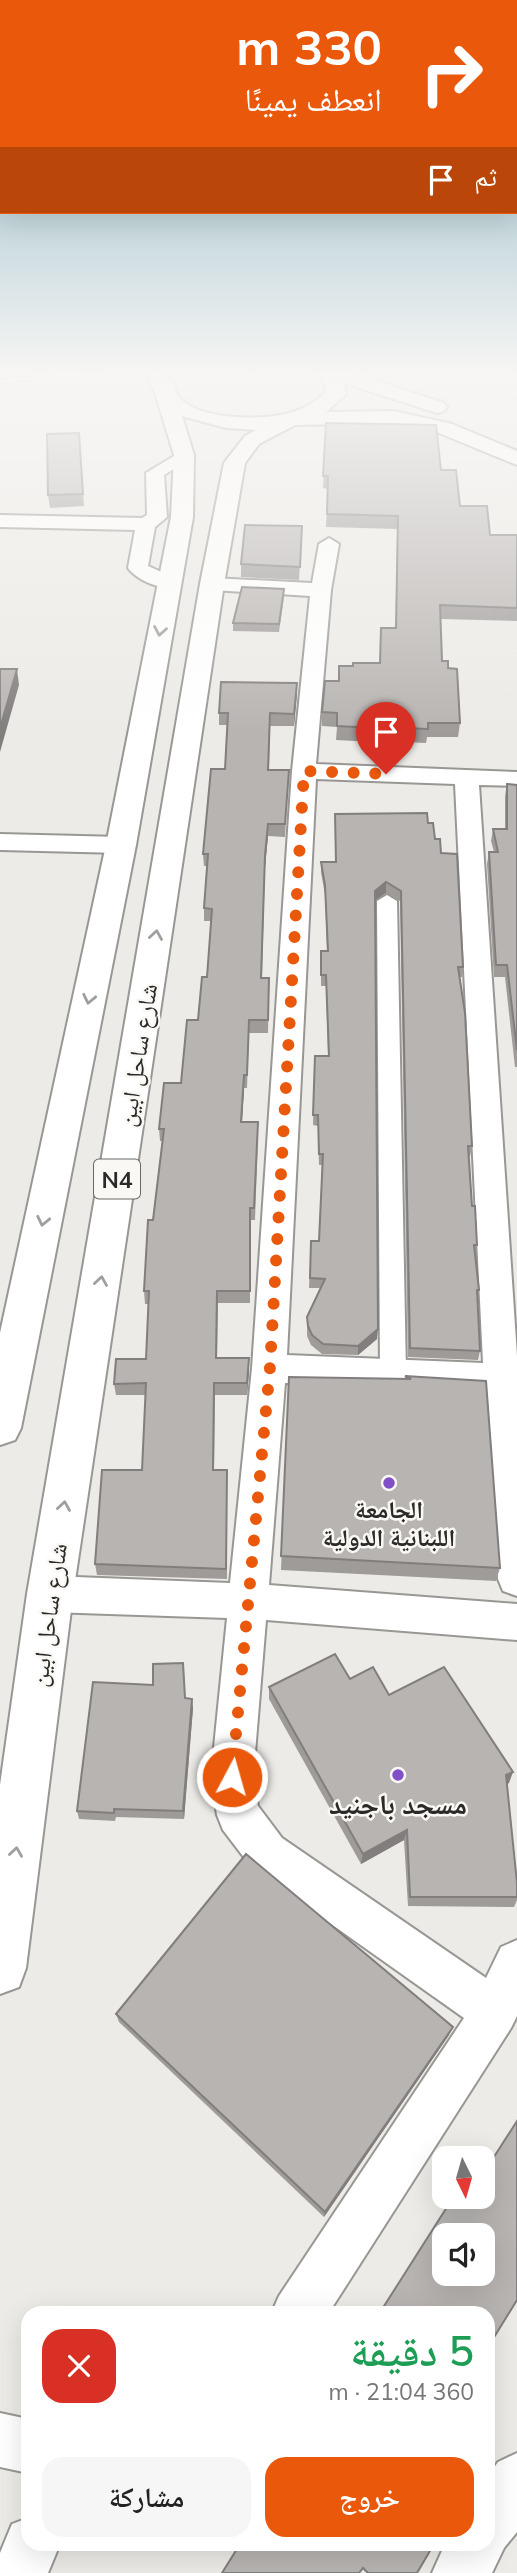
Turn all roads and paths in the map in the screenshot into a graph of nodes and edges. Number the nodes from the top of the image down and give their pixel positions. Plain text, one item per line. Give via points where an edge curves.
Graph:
1 (156, 493) edge
2 (183, 493) edge
3 (229, 493) edge
4 (0, 521) edge
5 (146, 524) junction
6 (329, 544) dead end
7 (168, 582) junction
8 (212, 584) junction
9 (321, 590) junction
10 (304, 771) junction
11 (467, 778) junction
12 (517, 779) edge
13 (0, 842) edge
14 (121, 845) junction
15 (387, 901) dead end
16 (270, 1367) junction
17 (393, 1373) junction
18 (509, 1379) edge
19 (0, 1429) edge
20 (517, 1579) edge
21 (50, 1594) junction
22 (250, 1601) junction
23 (517, 1622) edge
24 (517, 1963) edge
25 (0, 1968) edge
26 (495, 2012) junction
27 (302, 2306) edge
28 (0, 2440) edge
29 (21, 2444) edge
30 (517, 2481) edge
31 (495, 2516) edge
32 (29, 2551) edge
33 (474, 2551) edge
34 (20, 2573) edge
35 (460, 2573) edge

1 - 5 street via 157,517
2 - 7 highway
3 - 8 highway, شارع ساحل ابين / N4
4 - 5 street
5 - 7 street via 138,568
6 - 9 street
7 - 8 highway
7 -> 14 highway
8 - 9 street
21 -> 8 highway, شارع ساحل ابين / N4
9 - 10 street
10 - 11 street
10 - 16 street
11 - 12 street
11 - 18 street
13 - 14 street
14 -> 19 highway
15 - 17 street
16 - 17 street
16 - 22 street
17 - 18 street
18 - 20 street
21 - 22 street
25 -> 21 highway, شارع ساحل ابين / N4
22 - 23 street
22 - 26 street via 232,1777 238,1815 267,1853
24 - 26 street
26 - 27 street
28 - 29 street
30 - 31 street
32 - 34 street
33 - 35 street

